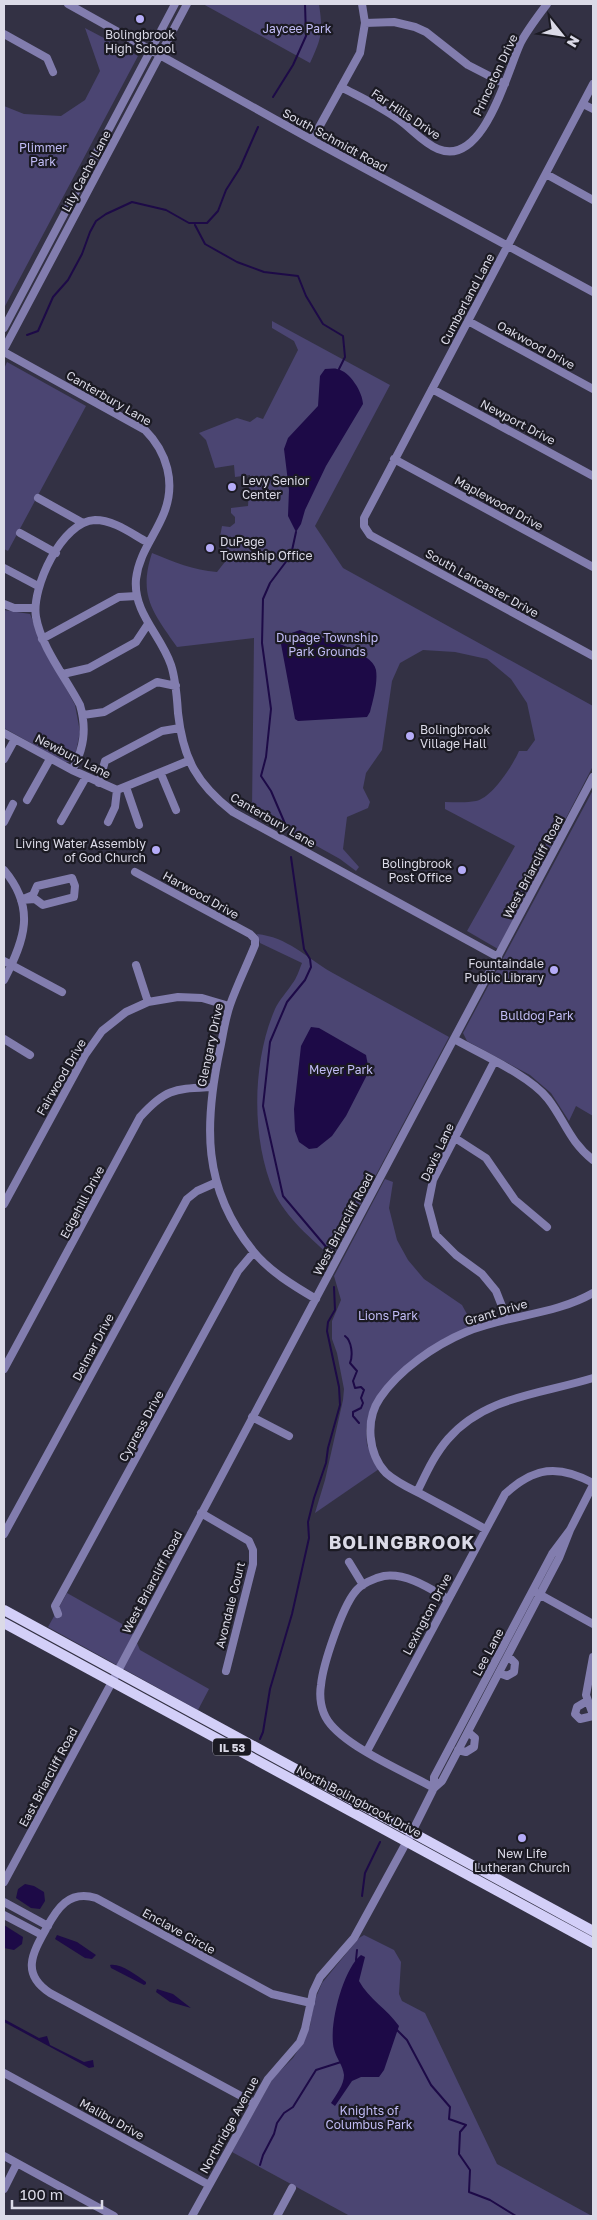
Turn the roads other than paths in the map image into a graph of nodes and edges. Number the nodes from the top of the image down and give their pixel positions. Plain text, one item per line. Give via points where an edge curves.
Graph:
1 (68, 4) edge
2 (175, 4) edge
3 (187, 4) edge
4 (362, 4) edge
5 (546, 4) edge
6 (365, 23) junction
7 (4, 34) edge
8 (151, 50) junction
9 (160, 55) junction
10 (53, 72) dead end
11 (505, 84) junction
12 (593, 84) edge
13 (341, 87) junction
14 (583, 104) junction
15 (593, 109) edge
16 (312, 140) junction
17 (460, 150) junction
18 (463, 158) dead end
19 (546, 174) junction
20 (593, 200) edge
21 (508, 246) junction
22 (593, 292) edge
23 (468, 321) junction
24 (4, 328) edge
25 (4, 350) edge
26 (432, 389) junction
27 (593, 389) edge
28 (394, 459) junction
29 (593, 476) edge
30 (38, 498) dead end
31 (82, 513) dead end
32 (84, 522) junction
33 (364, 526) joint
34 (20, 533) dead end
35 (147, 542) junction
36 (56, 553) junction
37 (593, 567) edge
38 (4, 568) edge
39 (38, 586) junction
40 (137, 596) junction
41 (4, 604) edge
42 (35, 608) junction
43 (148, 624) junction
44 (42, 639) junction
45 (593, 656) edge
46 (63, 674) junction
47 (176, 686) junction
48 (83, 715) junction
49 (180, 728) junction
50 (4, 733) edge
51 (15, 738) junction
52 (4, 759) edge
53 (50, 759) junction
54 (188, 761) junction
55 (72, 770) junction
56 (161, 774) junction
57 (86, 777) junction
58 (593, 777) edge
59 (99, 782) junction
60 (126, 787) junction
61 (117, 790) junction
62 (27, 800) dead end
63 (13, 804) dead end
64 (176, 810) dead end
65 (61, 821) dead end
66 (4, 822) edge
67 (108, 822) dead end
68 (139, 825) dead end
69 (4, 870) edge
70 (135, 872) dead end
71 (21, 900) junction
72 (256, 939) joint
73 (498, 957) junction
74 (4, 961) edge
75 (12, 965) junction
76 (136, 965) dead end
77 (4, 980) edge
78 (62, 992) dead end
79 (148, 1002) junction
80 (229, 1006) junction
81 (4, 1039) edge
82 (454, 1039) junction
83 (30, 1055) dead end
84 (494, 1062) junction
85 (212, 1088) junction
86 (455, 1138) junction
87 (593, 1160) edge
88 (215, 1183) junction
89 (4, 1204) edge
90 (546, 1227) dead end
91 (254, 1252) junction
92 (593, 1293) edge
93 (316, 1299) junction
94 (507, 1319) junction
95 (4, 1369) edge
96 (593, 1378) edge
97 (252, 1418) junction
98 (289, 1436) dead end
99 (593, 1484) edge
100 (417, 1492) junction
101 (201, 1513) junction
102 (485, 1528) junction
103 (4, 1534) edge
104 (349, 1562) dead end
105 (364, 1585) junction
106 (536, 1593) junction
107 (448, 1599) junction
108 (4, 1610) edge
109 (58, 1614) dead end
110 (4, 1623) edge
111 (593, 1624) edge
112 (508, 1656) junction
113 (593, 1657) edge
114 (226, 1671) dead end
115 (118, 1672) junction
116 (498, 1673) junction
117 (112, 1682) junction
118 (587, 1701) junction
119 (593, 1716) edge
120 (468, 1732) junction
121 (458, 1750) junction
122 (367, 1752) junction
123 (434, 1788) junction
124 (410, 1837) junction
125 (4, 1882) edge
126 (4, 1902) edge
127 (4, 1915) edge
128 (48, 1926) junction
129 (593, 1931) edge
130 (42, 1935) junction
131 (593, 1943) edge
132 (311, 2003) junction
133 (4, 2073) edge
134 (254, 2103) junction
135 (4, 2156) edge
136 (17, 2163) junction
137 (209, 2185) junction
138 (292, 2188) dead end
139 (4, 2189) edge
140 (114, 2216) edge
141 (192, 2216) edge
142 (277, 2216) edge

1 - 8 street, South Schmidt Road
2 - 8 street, Lily Cache Lane
3 - 9 street, Lily Cache Lane
4 - 6 street
5 - 11 street, Princeton Drive via 522,41
6 - 11 street via 394,22 415,27 468,65
6 - 13 street via 360,53
7 - 10 street via 47,58
8 - 9 street, South Schmidt Road
8 - 24 street, Lily Cache Lane
9 - 16 street, South Schmidt Road
9 - 25 street, Lily Cache Lane
11 - 17 street, Princeton Drive via 481,131 469,146
12 - 14 street, Cumberland Lane
13 - 16 street
13 - 17 street, Far Hills Drive via 397,118 434,147 445,151
14 - 15 street
14 - 19 street, Cumberland Lane
16 - 21 street, South Schmidt Road
17 - 18 street
19 - 20 street
19 - 21 street, Cumberland Lane
21 - 22 street, South Schmidt Road
21 - 23 street, Cumberland Lane
23 - 26 street, Cumberland Lane
23 - 27 street, Oakwood Drive
25 - 35 street, Canterbury Lane via 145,430 154,439 165,457 170,492 164,513
26 - 28 street, Cumberland Lane
26 - 29 street, Newport Drive
28 - 33 street, Cumberland Lane via 364,518
28 - 37 street, Maplewood Drive
30 - 32 street
31 - 32 street
32 - 35 street via 96,520 112,524
32 - 36 street via 66,535
33 - 45 street, South Lancaster Drive via 370,535
34 - 36 street
35 - 40 street, Canterbury Lane via 136,579
36 - 39 street
38 - 39 street
39 - 42 street
40 - 43 street, Canterbury Lane
40 - 44 street via 119,597
41 - 42 street via 14,608
42 - 44 street
43 - 46 street via 136,642 89,668
43 - 47 street, Canterbury Lane via 171,664
44 - 46 street
46 - 48 street
47 - 48 street via 157,682 104,712
47 - 49 street, Canterbury Lane
48 - 55 street via 84,736 80,755
49 - 54 street, Canterbury Lane
49 - 59 street via 162,731 104,761
50 - 51 street, Newbury Lane
51 - 52 street
51 - 53 street, Newbury Lane
53 - 55 street, Newbury Lane
53 - 62 street
54 - 56 street, Newbury Lane
54 - 73 street, Canterbury Lane via 214,796 234,812
55 - 57 street, Newbury Lane
56 - 60 street, Newbury Lane
56 - 64 street
57 - 59 street, Newbury Lane
57 - 65 street
58 - 73 street, West Briarcliff Road
59 - 61 street, Newbury Lane
60 - 61 street, Newbury Lane
60 - 68 street
61 - 67 street via 115,807
63 - 66 street
69 - 71 street
70 - 72 street, Harwood Drive
71 - 71 street via 34,895 37,886 72,878 75,886 74,896 43,904 35,899
71 - 75 street via 24,931
72 - 80 street, Glengary Drive via 256,946
73 - 82 street, West Briarcliff Road
74 - 75 street
75 - 77 street
75 - 78 street
76 - 79 street
79 - 80 street, Fairwood Drive via 178,997 202,998
79 - 89 street, Fairwood Drive via 126,1012 102,1031 90,1047
80 - 85 street, Glengary Drive
81 - 83 street
82 - 84 street
82 - 93 street, West Briarcliff Road
84 - 86 street, Davis Lane
84 - 87 street via 531,1082 548,1098 579,1149
85 - 88 street, Glengary Drive via 209,1146
85 - 95 street, Edgehill Drive via 179,1088 156,1100 140,1117
86 - 90 street via 486,1158 515,1200
86 - 94 street, Davis Lane via 433,1180 428,1205 436,1235 496,1290
88 - 91 street, Glengary Drive via 238,1231
88 - 103 street, Delmar Drive via 187,1199
91 - 93 street, Glengary Drive via 286,1280
91 - 109 street, Cypress Drive via 238,1270 60,1598 56,1606
92 - 94 street, Grant Drive via 564,1305
93 - 97 street, West Briarcliff Road
94 - 100 street, Grant Drive via 466,1332 433,1350 404,1372 380,1399 370,1436 374,1454 394,1479
96 - 100 street via 503,1402 471,1418 448,1439
97 - 98 street
97 - 101 street, West Briarcliff Road
99 - 102 street, Lexington Drive via 564,1471 547,1470 533,1474 505,1494
99 - 106 street, Lee Lane via 570,1530 552,1554
100 - 102 street, Grant Drive
101 - 114 street, Avondale Court via 249,1540 253,1550 253,1564
101 - 115 street, West Briarcliff Road
102 - 107 street, Lexington Drive
104 - 105 street
105 - 107 street via 384,1576 407,1578
105 - 122 street via 345,1605 320,1694 328,1722
106 - 111 street
106 - 112 street, Lee Lane
106 - 123 street, Lee Lane via 434,1777
107 - 122 street, Lexington Drive
108 - 115 main road, IL 53
110 - 117 main road, IL 53
112 - 116 street, Lee Lane
112 - 116 street, Lee Lane via 515,1663 514,1672 507,1676
113 - 118 street
115 - 117 street, West Briarcliff Road
115 - 124 main road, North Bolingbrook Drive / IL 53
116 - 120 street, Lee Lane
117 - 124 main road, North Bolingbrook Drive / IL 53
117 - 125 street, East Briarcliff Road
118 - 119 street
118 - 119 street via 577,1707 575,1714 580,1719
120 - 121 street, Lee Lane
120 - 121 street, Lee Lane via 475,1738 474,1747 466,1752
121 - 123 street, Lee Lane via 442,1781
122 - 123 street
123 - 124 street, Lee Lane
124 - 129 main road, North Bolingbrook Drive / IL 53
124 - 131 main road, North Bolingbrook Drive / IL 53
124 - 132 street, Northridge Avenue via 354,1938 320,1977
126 - 128 street
127 - 130 street
128 - 130 street, Enclave Circle
128 - 132 street, Enclave Circle via 66,1901 77,1896 90,1896 272,1994
130 - 134 street, Enclave Circle via 31,1962 34,1974 44,1988
132 - 134 street, Northridge Avenue via 300,2042 268,2079
133 - 137 street, Malibu Drive
134 - 137 street, Northridge Avenue
135 - 136 street
136 - 139 street
136 - 140 street
137 - 141 street, Northridge Avenue
138 - 142 street

